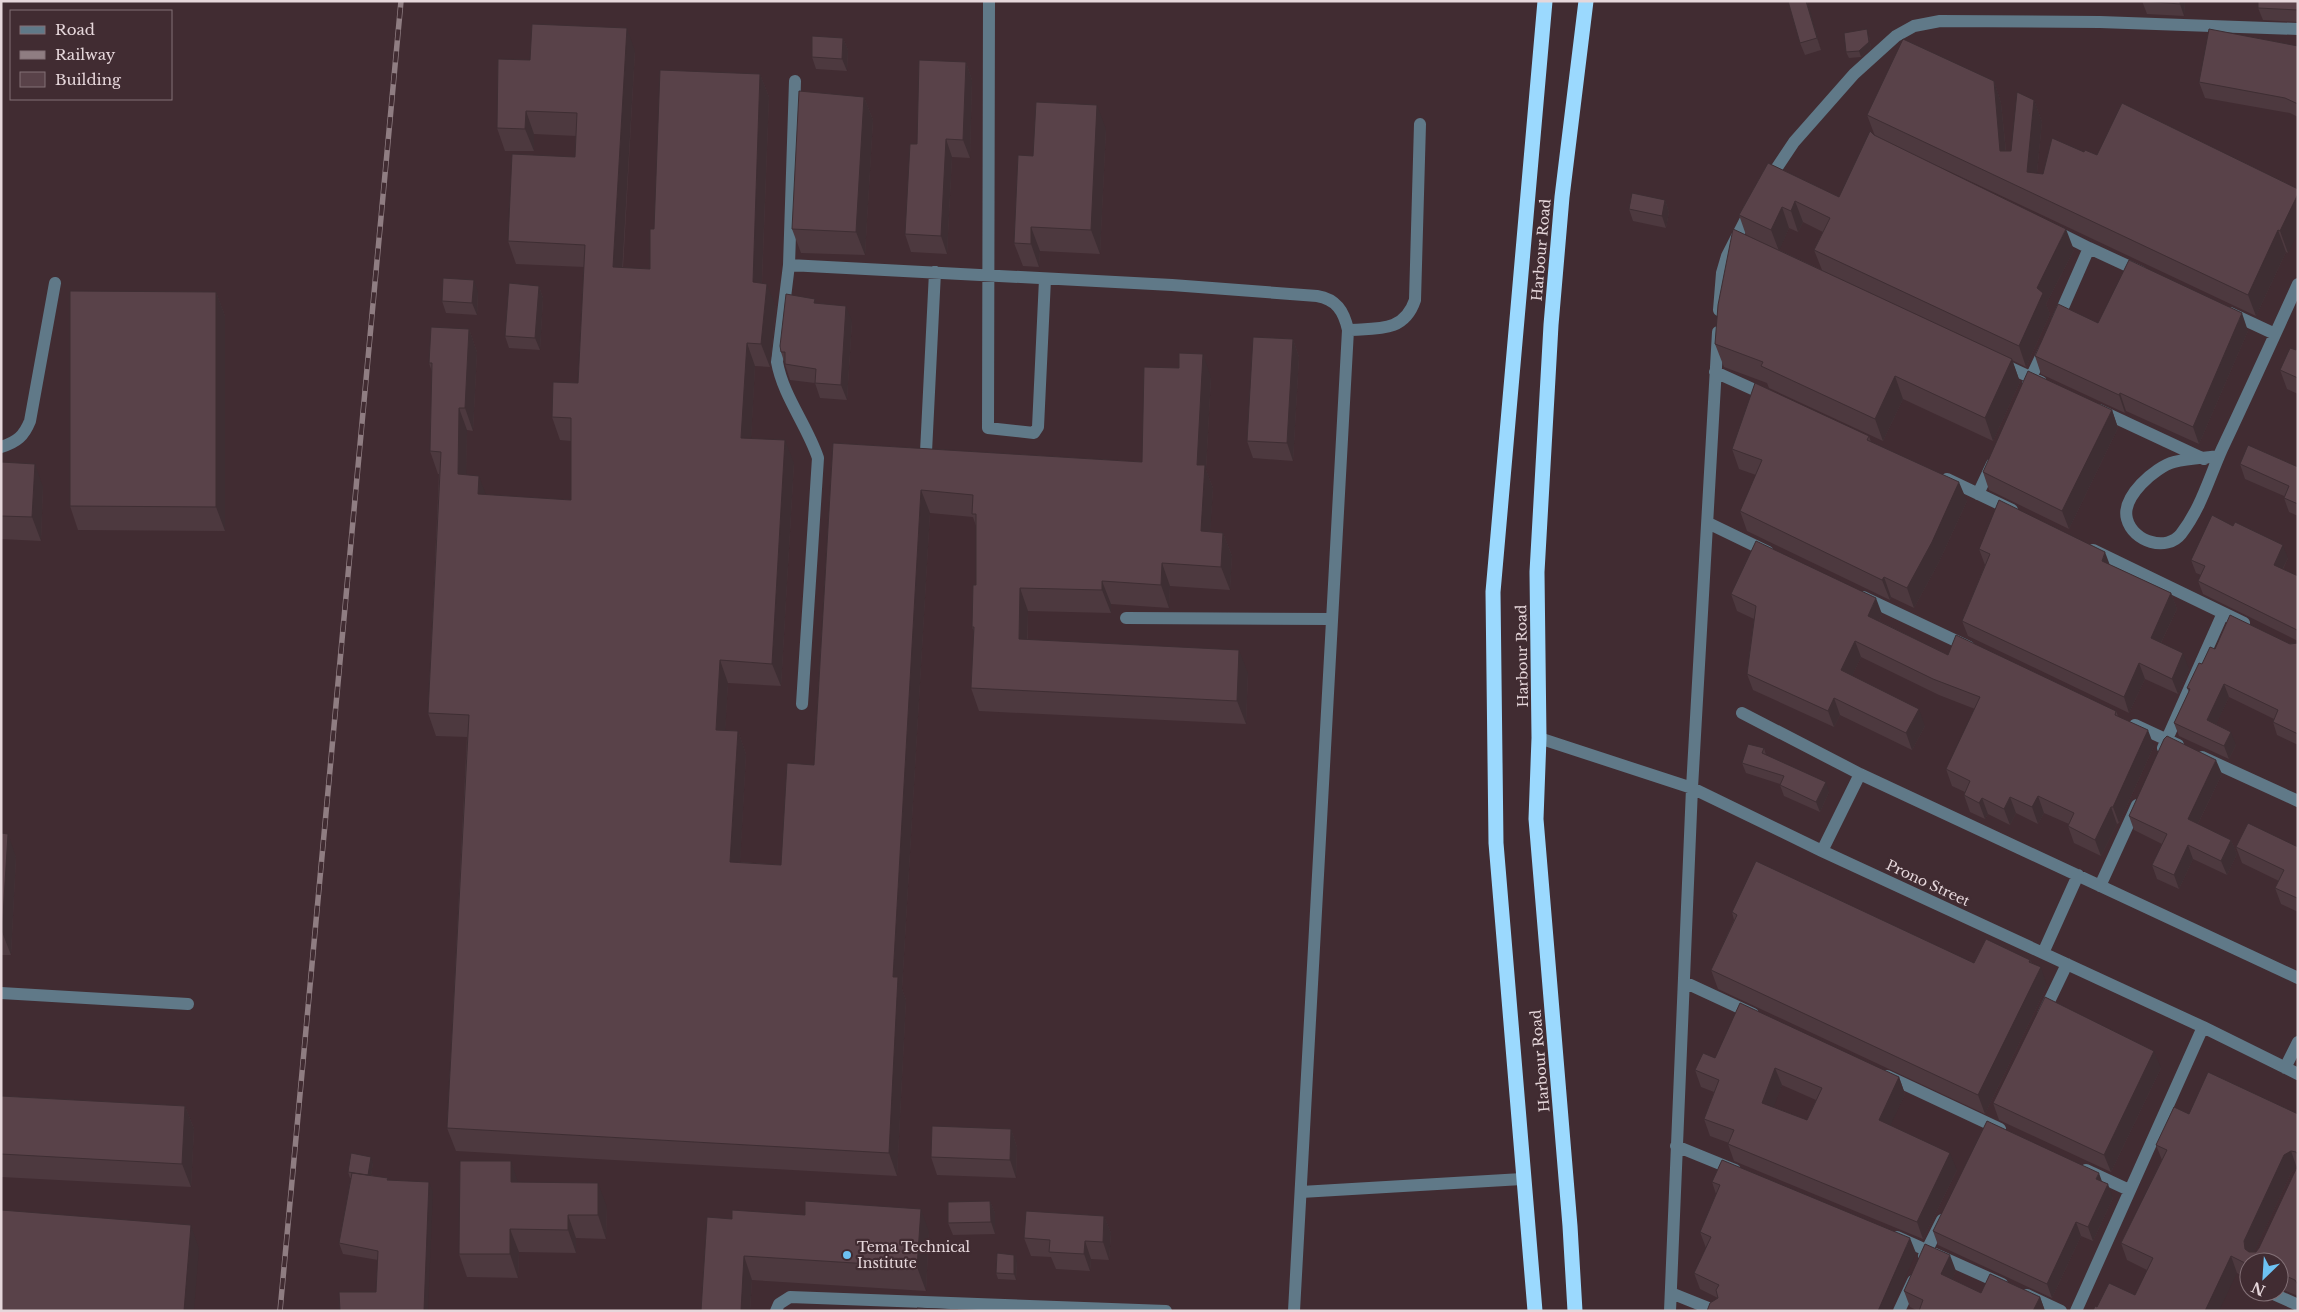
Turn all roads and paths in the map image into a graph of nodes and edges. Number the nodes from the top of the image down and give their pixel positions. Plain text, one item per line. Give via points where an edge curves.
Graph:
1 (989, 1) edge
2 (1545, 1) edge
3 (1586, 1) edge
4 (2298, 29) edge
5 (795, 81) dead end
6 (1420, 124) dead end
7 (2044, 225) edge
8 (2089, 248) junction
9 (789, 266) junction
10 (935, 272) junction
11 (988, 274) junction
12 (2151, 277) edge
13 (1045, 279) junction
14 (55, 283) dead end
15 (2298, 284) edge
16 (2222, 309) edge
17 (1348, 330) junction
18 (2275, 334) junction
19 (1986, 357) edge
20 (1715, 372) junction
21 (2031, 378) junction
22 (2048, 386) edge
23 (2023, 396) edge
24 (1776, 400) edge
25 (2091, 406) edge
26 (1, 447) edge
27 (1999, 449) edge
28 (926, 452) edge
29 (2220, 456) junction
30 (2204, 459) junction
31 (1934, 473) edge
32 (1978, 494) junction
33 (2022, 515) edge
34 (1708, 523) junction
35 (2083, 545) edge
36 (1780, 557) edge
37 (1852, 591) edge
38 (2223, 613) junction
39 (1126, 618) dead end
40 (1332, 619) junction
41 (2256, 629) edge
42 (1978, 651) edge
43 (802, 704) dead end
44 (1742, 713) dead end
45 (2122, 719) edge
46 (1539, 738) junction
47 (2167, 740) junction
48 (2159, 758) edge
49 (1860, 774) junction
50 (1692, 788) junction
51 (2142, 795) edge
52 (2298, 801) edge
53 (1822, 851) junction
54 (2078, 876) junction
55 (2100, 886) junction
56 (2042, 953) junction
57 (2068, 964) junction
58 (2298, 978) edge
59 (1684, 982) junction
60 (1, 993) edge
61 (188, 1004) dead end
62 (1765, 1020) edge
63 (2037, 1026) edge
64 (2203, 1027) junction
65 (2298, 1042) edge
66 (2285, 1068) junction
67 (1873, 1070) edge
68 (2298, 1074) edge
69 (2016, 1136) edge
70 (1676, 1146) junction
71 (2077, 1165) edge
72 (1748, 1175) edge
73 (1522, 1179) junction
74 (2129, 1190) junction
75 (1301, 1192) junction
76 (1948, 1207) edge
77 (1882, 1231) edge
78 (1927, 1249) junction
79 (1672, 1292) junction
80 (902, 1306) edge
81 (776, 1311) edge
82 (1166, 1311) edge
83 (1294, 1311) edge
84 (1535, 1311) edge
85 (1575, 1311) edge
86 (1670, 1311) edge
87 (1716, 1311) edge
88 (1899, 1311) edge
89 (2061, 1311) edge
90 (2076, 1311) edge

1 - 11 street
2 - 73 highway, Harbour Road via 1493,592 1496,844
3 - 46 highway, Harbour Road via 1562,197 1551,325 1537,572
4 - 20 street via 2100,22 1940,22 1914,26 1896,36 1854,74 1794,142 1757,198 1722,273
5 - 9 street
6 - 17 street via 1412,312 1395,325
7 - 8 street
8 - 12 street
8 - 21 street
9 - 10 street
9 - 43 street via 778,362 780,376 812,438 818,458
10 - 11 street
10 - 28 street
11 - 13 street
11 - 13 street via 988,428 1034,433 1038,427
13 - 17 street via 1317,296 1337,305 1345,315
14 - 26 street via 30,421 25,434 14,443
15 - 18 street
16 - 18 street
17 - 40 street
18 - 29 street
19 - 21 street
20 - 24 street
20 - 34 street
21 - 22 street
21 - 23 street
25 - 30 street
27 - 32 street
29 - 30 street
29 - 30 street via 2194,516 2178,538 2164,545 2146,541 2136,533 2127,520 2128,507 2143,481 2175,462
31 - 32 street
32 - 33 street
34 - 36 street
34 - 50 street
35 - 38 street
37 - 42 street
38 - 41 street
38 - 47 street
39 - 40 street
40 - 75 street
44 - 49 street
45 - 47 street
46 - 50 street, Prono Street
46 - 85 highway, Harbour Road via 1536,819
47 - 48 street
47 - 52 street
49 - 53 street
49 - 54 street
50 - 53 street, Prono Street
50 - 59 street
51 - 55 street
53 - 56 street, Prono Street
54 - 55 street
54 - 56 street
55 - 58 street
56 - 57 street, Prono Street
57 - 63 street
57 - 64 street, Prono Street
59 - 62 street
59 - 70 street
60 - 61 street
64 - 66 street, Prono Street
64 - 74 street
65 - 66 street
66 - 68 street, Prono Street
67 - 69 street
70 - 72 street
70 - 79 street
71 - 74 street
73 - 75 street
73 - 84 highway, Harbour Road
74 - 90 street
75 - 83 street
76 - 78 street
77 - 78 street
78 - 88 street
78 - 89 street
79 - 86 street
79 - 87 street
80 - 81 street via 790,1297 779,1304
80 - 82 street

